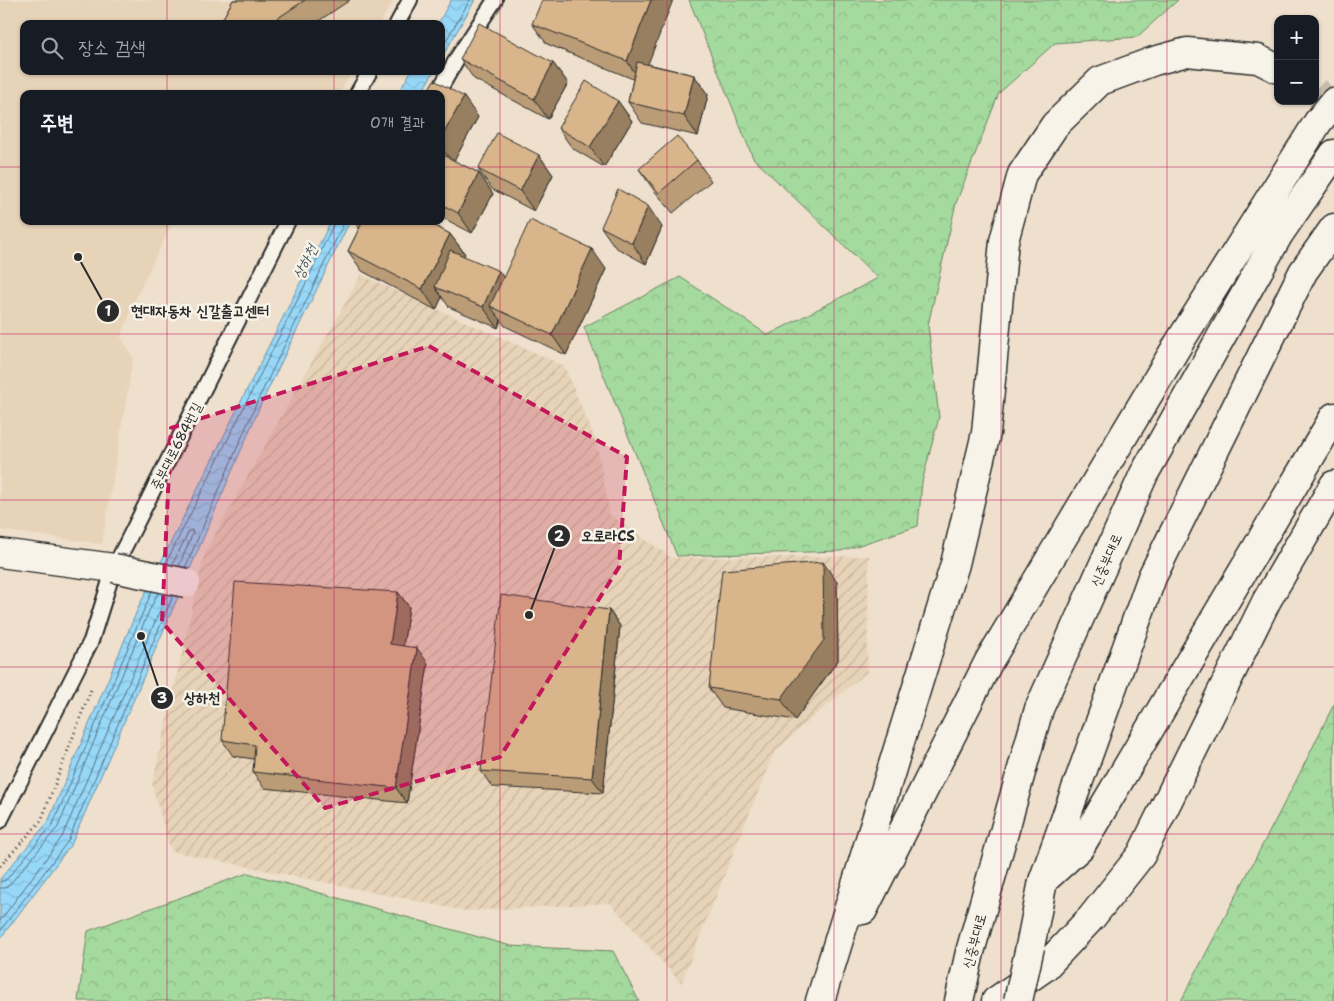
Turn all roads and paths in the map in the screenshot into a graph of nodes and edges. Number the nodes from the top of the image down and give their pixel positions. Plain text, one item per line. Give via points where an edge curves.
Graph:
1 (410, 0) edge
2 (495, 0) edge
3 (399, 20) edge
4 (1274, 67) edge
5 (368, 75) edge
6 (359, 90) edge
7 (439, 90) edge
8 (1334, 102) edge
9 (1334, 154) edge
10 (286, 225) edge
11 (1334, 228) edge
12 (1334, 417) edge
13 (1334, 485) edge
14 (0, 553) edge
15 (114, 568) junction
16 (186, 583) dead end
17 (0, 821) edge
18 (1043, 881) junction
19 (824, 990) edge
20 (959, 1001) edge
21 (996, 1001) edge
22 (1018, 1001) edge

1 - 3 lane
2 - 7 lane
4 - 19 main road via 1258,59 1187,52 1100,81 1055,125 1022,174 1004,241 986,433 955,564
5 - 6 lane
8 - 19 main road via 1318,122 1182,338 989,661
9 - 20 main road, 신중부대로 via 1279,234 1144,474 1039,709
10 - 15 lane, 중부대로684번길
11 - 18 main road via 1303,272 1152,576
12 - 18 main road via 1080,847
13 - 21 main road via 1267,600 1141,855 1092,917 1045,967
14 - 15 main road
15 - 16 main road, bridge
15 - 17 lane, 중부대로684번길 via 91,641
18 - 22 main road, bridge

